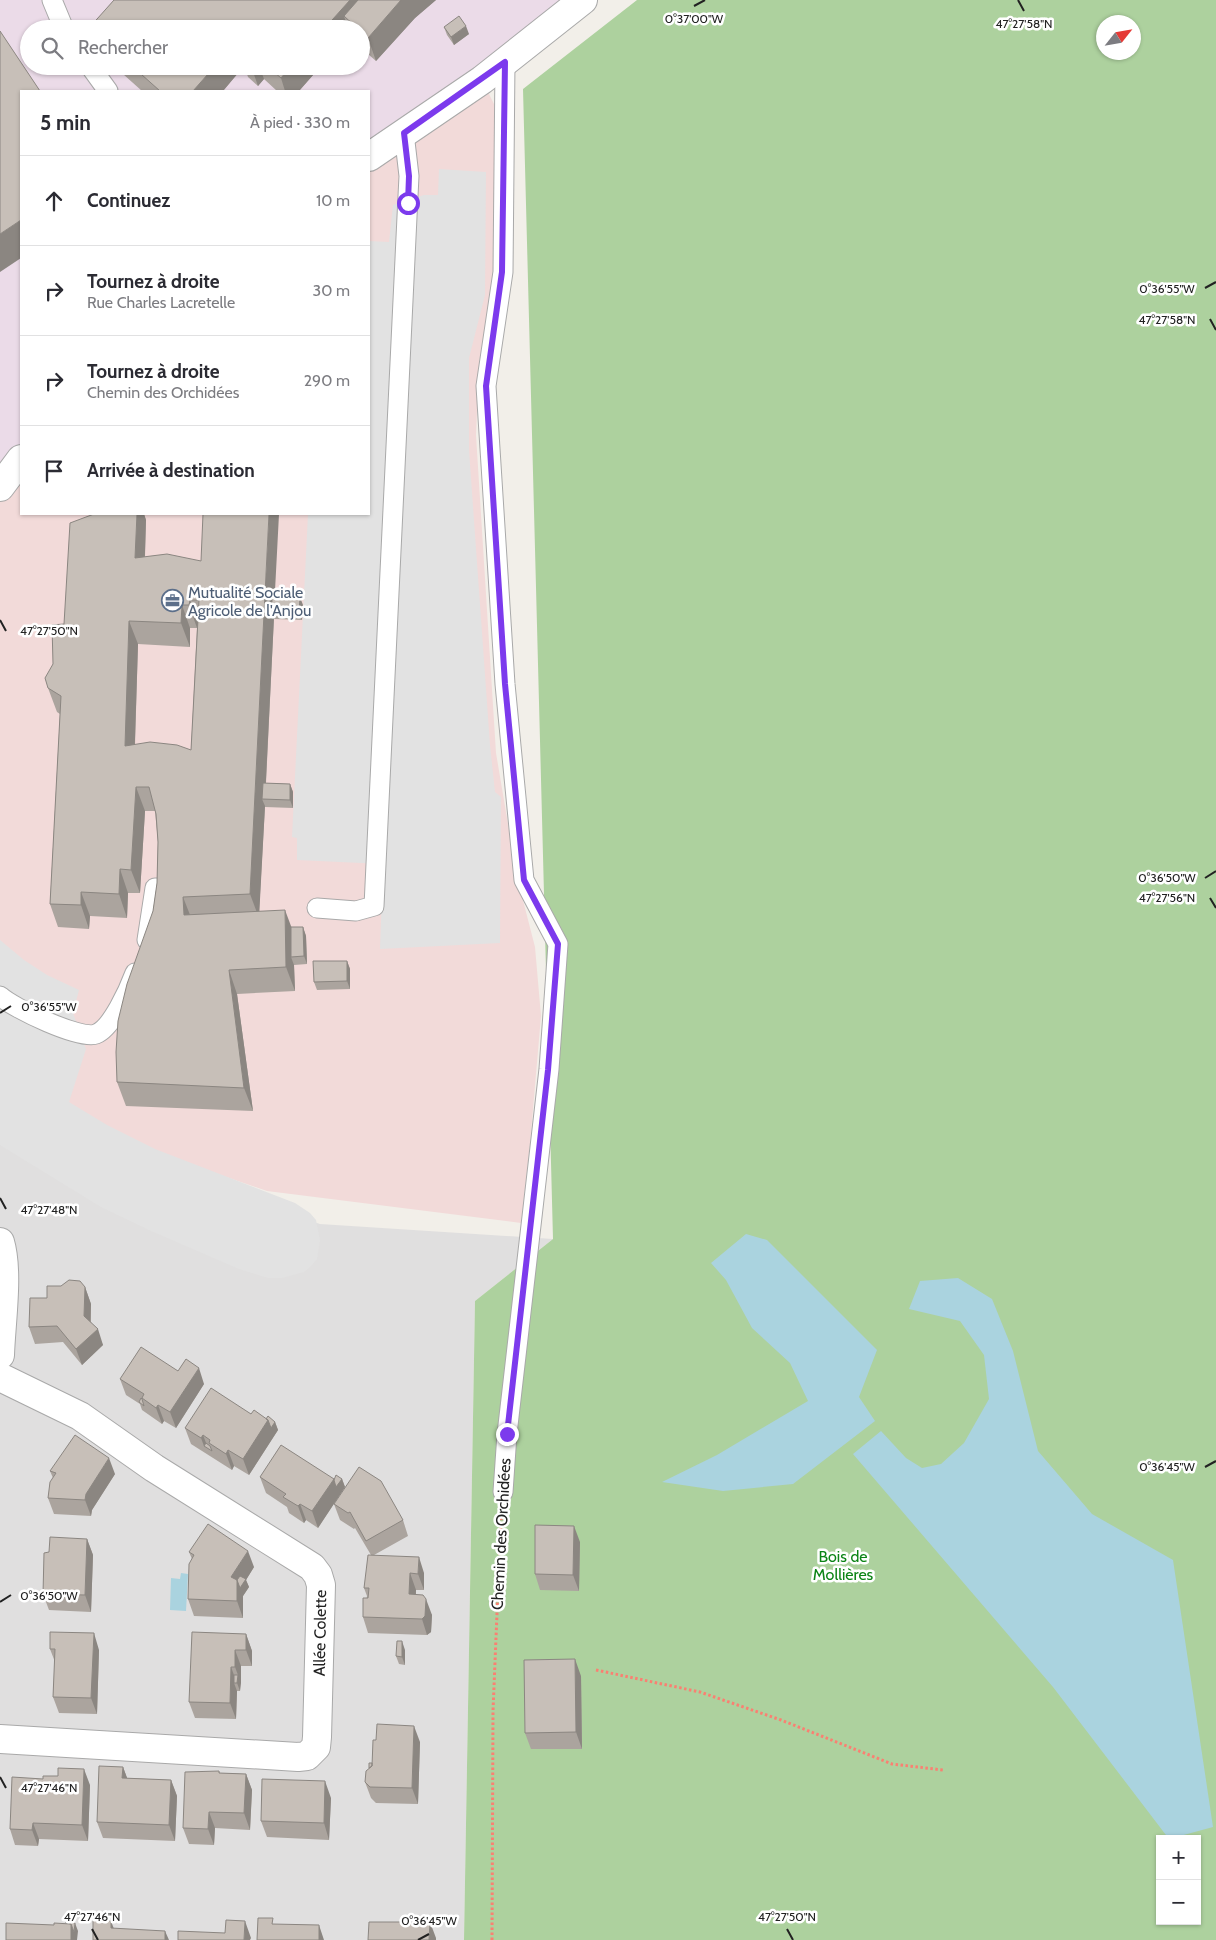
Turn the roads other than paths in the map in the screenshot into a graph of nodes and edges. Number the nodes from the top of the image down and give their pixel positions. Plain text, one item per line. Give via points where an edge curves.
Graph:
1 (52, 0) edge
2 (583, 0) edge
3 (60, 20) edge
4 (505, 62) junction
5 (96, 75) edge
6 (107, 90) edge
7 (404, 133) junction
8 (370, 156) edge
9 (20, 460) edge
10 (0, 487) edge
11 (155, 888) edge
12 (317, 908) dead end
13 (0, 996) edge
14 (0, 1242) edge
15 (0, 1355) edge
16 (0, 1377) edge
17 (503, 1492) road end
18 (0, 1739) edge

1 - 3 lane
2 - 4 street
4 - 7 street
4 - 17 lane, Chemin des Orchidées via 502,272 487,396 505,684 524,880 558,944 548,1070
5 - 6 lane
7 - 8 street
7 - 12 lane via 409,176 374,906 356,911
9 - 10 street
11 - 13 lane via 147,946 117,1010 96,1034 86,1036 40,1019
14 - 15 street via 4,1270
16 - 18 street, Allée Colette via 80,1416 154,1468 312,1567 321,1585 317,1737 316,1747 307,1756

